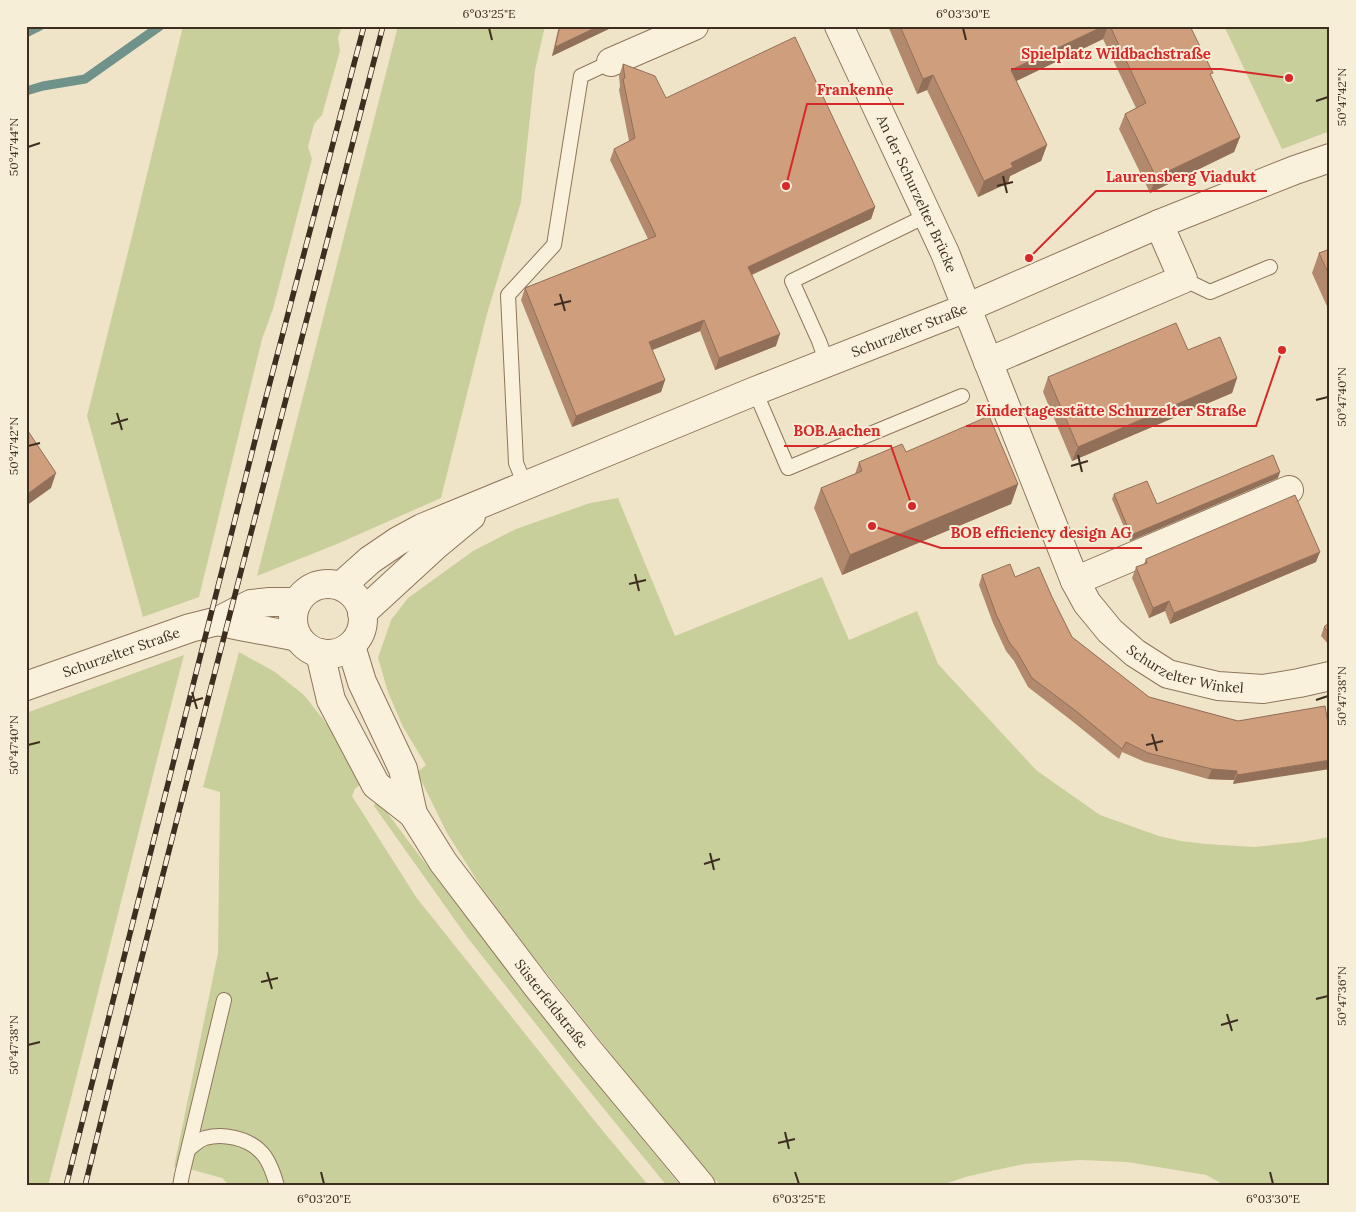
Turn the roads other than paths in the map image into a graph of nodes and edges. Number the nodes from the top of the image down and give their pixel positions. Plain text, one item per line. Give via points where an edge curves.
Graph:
1 (694, 26) edge
2 (839, 26) edge
3 (611, 62) joint
4 (1330, 158) edge
5 (928, 215) junction
6 (1159, 224) junction
7 (1270, 267) dead end
8 (1183, 279) junction
9 (966, 308) junction
10 (988, 362) junction
11 (827, 363) junction
12 (755, 391) junction
13 (962, 396) dead end
14 (525, 485) junction
15 (1289, 490) dead end
16 (489, 501) junction
17 (1075, 581) junction
18 (341, 586) junction
19 (297, 602) junction
20 (362, 613) junction
21 (218, 622) junction
22 (297, 637) junction
23 (351, 646) junction
24 (320, 653) junction
25 (1330, 676) edge
26 (26, 686) edge
27 (413, 814) junction
28 (224, 1000) dead end
29 (189, 1149) junction
30 (180, 1186) edge
31 (277, 1186) edge
32 (701, 1186) edge

1 - 3 street
2 - 5 street, An der Schurzelter Brücke
3 - 14 lane via 581,76 554,245 508,295 516,463
4 - 6 street, Schurzelter Straße
5 - 9 street, An der Schurzelter Brücke
5 - 11 lane via 792,281
6 - 8 street
6 - 9 street, Schurzelter Straße
7 - 8 lane via 1210,292
8 - 10 street
9 - 10 street, Schurzelter Winkel
9 - 11 street, Schurzelter Straße
10 - 17 street, Schurzelter Winkel
11 - 12 street, Schurzelter Straße
12 - 13 lane via 788,468
12 - 14 street, Schurzelter Straße
14 - 16 street, Schurzelter Straße
15 - 17 street
16 - 18 street, Schurzelter Straße via 398,541
16 - 20 street, Schurzelter Straße
17 - 25 street, Schurzelter Winkel via 1087,603 1110,631 1135,653 1168,674 1218,686 1263,689
18 - 19 street via 316,586
18 - 20 street via 358,602
19 - 21 street, Schurzelter Straße via 252,604
19 - 22 street via 292,620
20 - 23 street via 361,630
21 - 22 street, Schurzelter Straße
21 - 26 street, Schurzelter Straße via 190,628
22 - 24 street via 311,650
23 - 24 street via 336,653
23 - 27 street, Süsterfeldstraße via 362,682 403,769
24 - 27 street, Süsterfeldstraße via 331,700 376,785
27 - 32 street, Süsterfeldstraße via 443,862 537,986
28 - 29 lane
29 - 30 lane
29 - 31 lane via 204,1138 224,1136 244,1140 261,1151 273,1171

